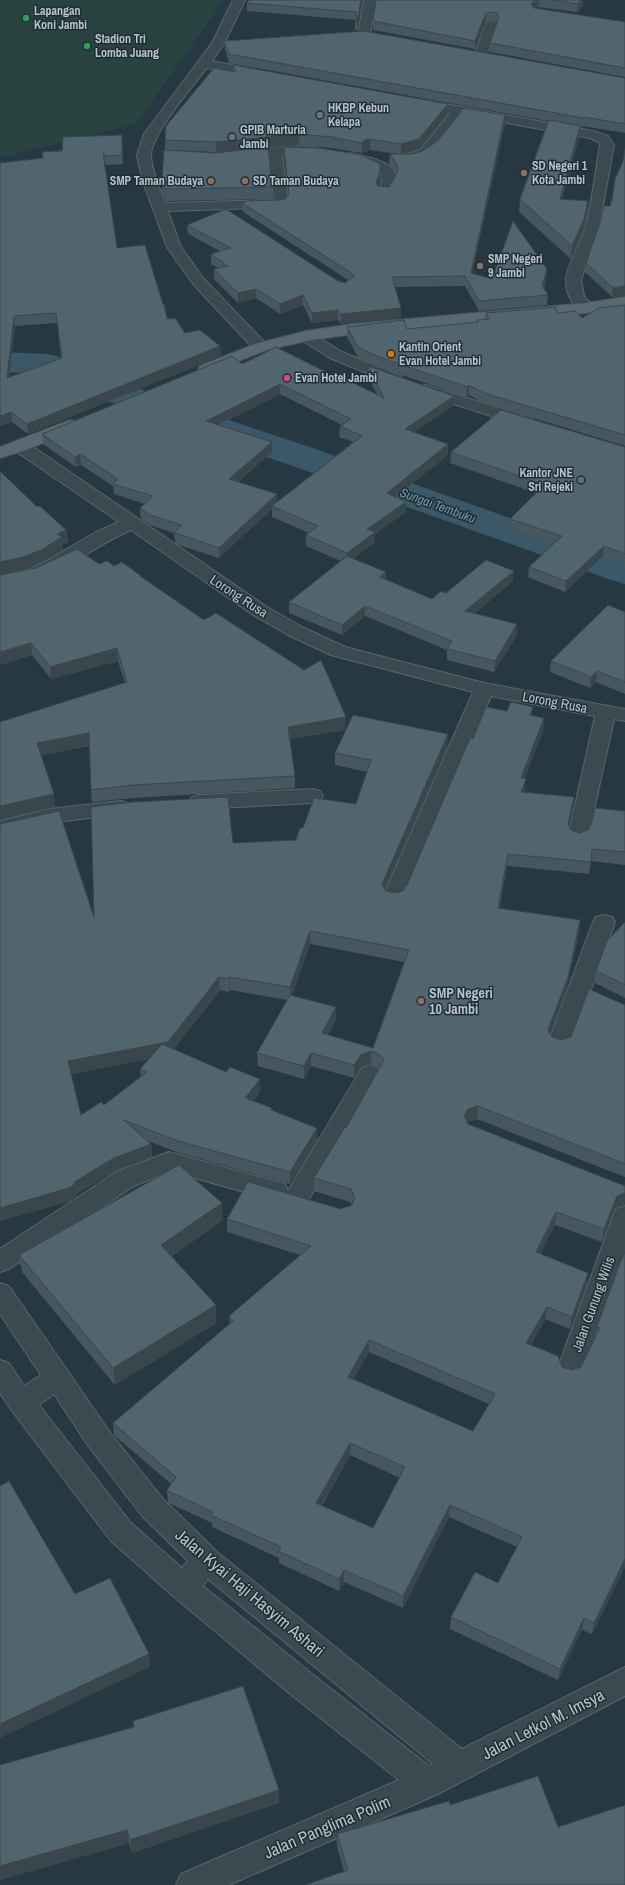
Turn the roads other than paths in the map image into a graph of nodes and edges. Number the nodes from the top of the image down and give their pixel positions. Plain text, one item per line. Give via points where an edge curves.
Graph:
1 (239, 0) edge
2 (370, 0) edge
3 (491, 24) edge
4 (364, 34) junction
5 (350, 35) edge
6 (379, 37) edge
7 (234, 43) edge
8 (218, 44) junction
9 (465, 52) edge
10 (481, 54) junction
11 (496, 57) edge
12 (205, 64) junction
13 (274, 77) edge
14 (405, 101) edge
15 (459, 111) junction
16 (325, 152) edge
17 (275, 153) junction
18 (144, 155) junction
19 (339, 155) edge
20 (368, 155) edge
21 (159, 156) dead end
22 (225, 158) edge
23 (384, 192) edge
24 (218, 205) junction
25 (159, 207) junction
26 (238, 218) edge
27 (625, 302) edge
28 (586, 308) junction
29 (306, 336) junction
30 (261, 346) junction
31 (189, 375) edge
32 (85, 419) edge
33 (542, 426) edge
34 (20, 446) junction
35 (0, 453) edge
36 (132, 524) junction
37 (0, 581) edge
38 (484, 689) junction
39 (616, 713) edge
40 (313, 796) dead end
41 (180, 804) edge
42 (141, 806) edge
43 (0, 828) edge
44 (578, 837) edge
45 (394, 897) edge
46 (604, 922) dead end
47 (560, 1043) edge
48 (370, 1074) dead end
49 (625, 1216) edge
50 (0, 1262) edge
51 (0, 1293) edge
52 (570, 1370) edge
53 (0, 1371) edge
54 (58, 1377) junction
55 (21, 1403) junction
56 (207, 1561) junction
57 (183, 1587) junction
58 (624, 1687) edge
59 (460, 1766) junction
60 (427, 1784) junction
61 (192, 1885) edge

1 - 8 street
2 - 4 street
3 - 10 street
4 - 5 street
4 - 6 street
7 - 8 street
8 - 12 street
9 - 10 street
10 - 11 street
12 - 13 street
12 - 18 street via 151,134
14 - 15 street
15 - 20 street via 425,153 401,160
15 - 28 street via 593,135 603,139 607,145 591,232 573,280 577,297
16 - 17 street via 298,150
17 - 22 street
17 - 24 street via 280,204
18 - 21 street
18 - 25 street
19 - 23 street via 381,165 388,171 389,183
24 - 25 street
24 - 26 street
25 - 30 street via 174,247 198,281
27 - 28 main road
28 - 29 main road via 422,322
29 - 30 main road
29 - 33 street via 336,355 372,371 460,402
30 - 31 main road
32 - 34 main road
34 - 35 main road
34 - 36 street, Lorong Rusa
36 - 37 street via 102,536 49,567 30,575
36 - 38 street, Lorong Rusa via 257,609 295,631 338,651
38 - 39 street, Lorong Rusa
38 - 45 street
39 - 44 street
40 - 41 street
42 - 43 street via 49,816
46 - 47 street via 589,992
48 - 50 street via 308,1200 169,1161 125,1179
49 - 52 street, Jalan Gunung Wilis
51 - 54 street, Jalan Kyai Haji Hasyim Ashari
53 - 55 street
54 - 55 street
54 - 56 street, Jalan Kyai Haji Hasyim Ashari via 99,1439 153,1508
55 - 57 street via 121,1532
56 - 57 street
56 - 59 street, Jalan Kyai Haji Hasyim Ashari
57 - 60 street
58 - 59 street, Jalan Letkol M. Imsya
59 - 60 street, Jalan Panglima Polim
60 - 61 street, Jalan Panglima Polim

